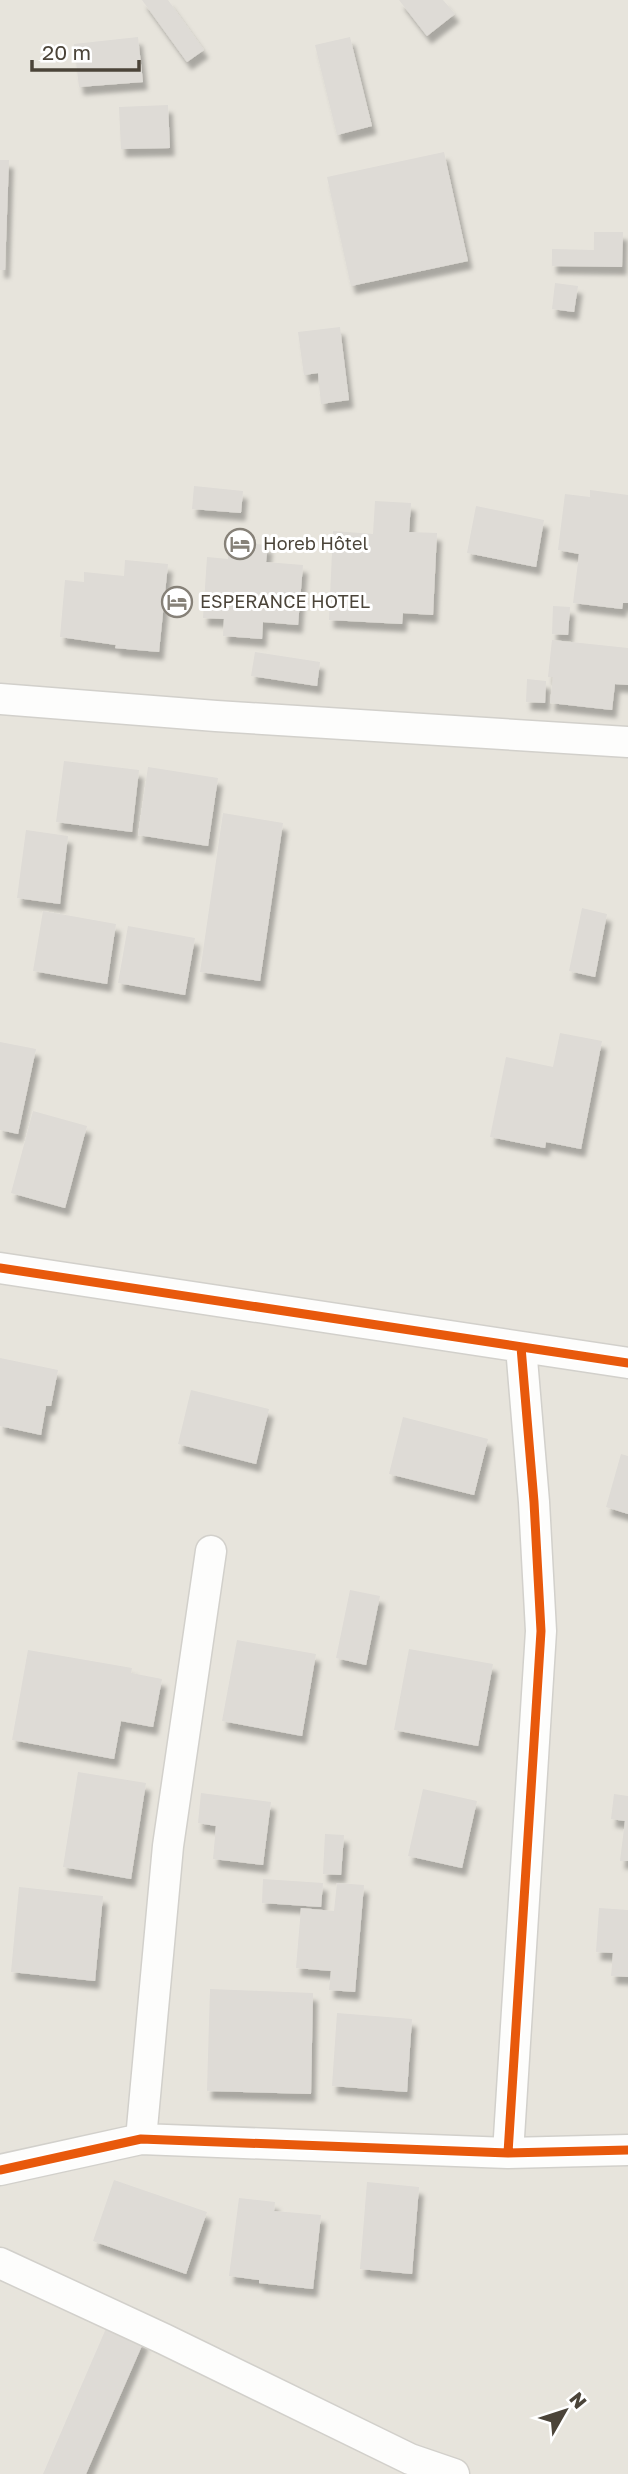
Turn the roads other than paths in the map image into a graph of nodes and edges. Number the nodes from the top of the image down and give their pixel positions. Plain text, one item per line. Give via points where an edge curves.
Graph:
1 (0, 699) edge
2 (628, 742) edge
3 (0, 1268) edge
4 (521, 1348) junction
5 (628, 1363) edge
6 (211, 1551) dead end
7 (141, 2139) junction
8 (628, 2150) edge
9 (508, 2152) junction
10 (0, 2170) edge
11 (0, 2263) edge
12 (454, 2474) edge

1 - 2 street
3 - 4 street
4 - 5 street
4 - 9 street via 541,1631
6 - 7 street via 168,1846
7 - 9 street
7 - 10 street
8 - 9 street
11 - 12 street via 411,2459

